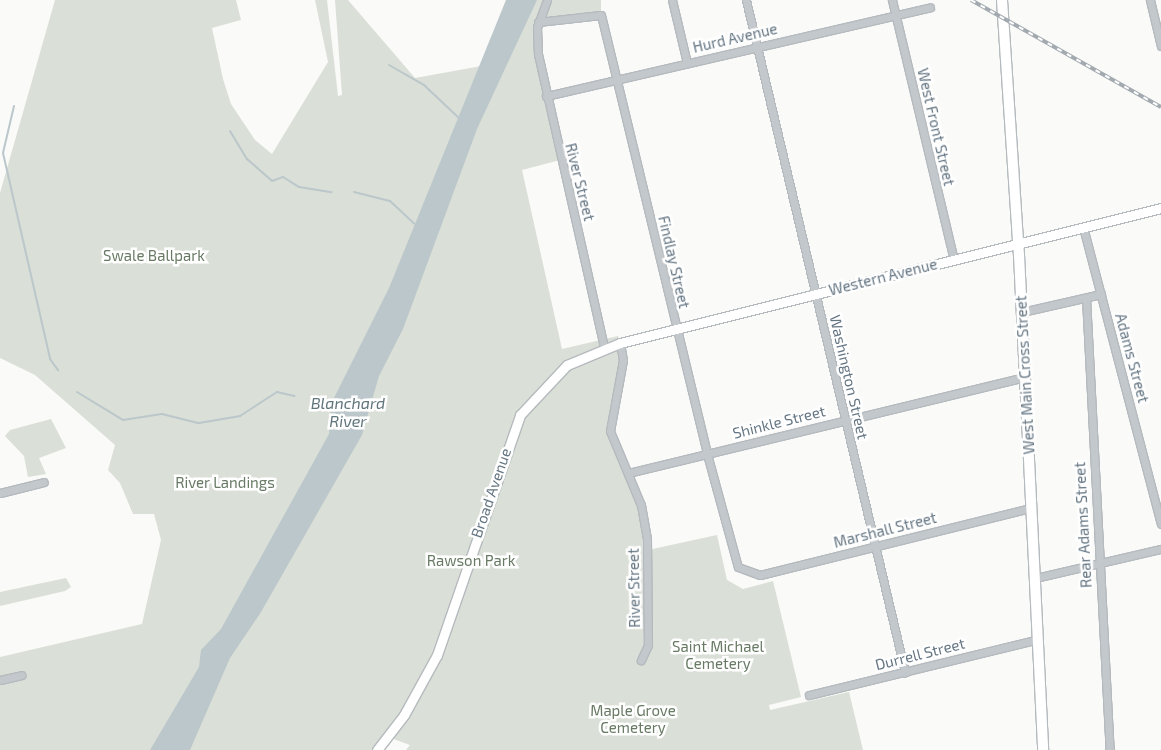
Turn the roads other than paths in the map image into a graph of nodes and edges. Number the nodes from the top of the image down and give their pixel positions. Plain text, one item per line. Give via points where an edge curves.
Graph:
1 (547, 0) edge
2 (672, 0) edge
3 (746, 0) edge
4 (892, 0) edge
5 (1002, 0) edge
6 (1150, 0) edge
7 (930, 6) dead end
8 (895, 16) junction
9 (538, 22) junction
10 (1161, 46) edge
11 (758, 48) junction
12 (687, 63) junction
13 (617, 79) junction
14 (546, 96) junction
15 (1161, 208) edge
16 (1083, 227) junction
17 (1018, 243) junction
18 (954, 260) junction
19 (815, 294) junction
20 (1101, 294) junction
21 (1086, 298) junction
22 (1022, 312) junction
23 (676, 328) junction
24 (620, 343) junction
25 (604, 347) junction
26 (1025, 377) junction
27 (845, 420) junction
28 (706, 454) junction
29 (628, 473) junction
30 (44, 482) dead end
31 (0, 493) edge
32 (1031, 508) junction
33 (1161, 524) edge
34 (874, 547) junction
35 (1161, 549) edge
36 (1099, 564) junction
37 (746, 573) joint
38 (1035, 578) junction
39 (1038, 639) junction
40 (641, 660) dead end
41 (905, 672) junction
42 (21, 676) dead end
43 (0, 680) edge
44 (808, 695) dead end
45 (377, 750) edge
46 (1043, 750) edge
47 (1110, 750) edge

1 - 9 street
2 - 12 street
3 - 11 street, Washington Street
4 - 8 street, West Front Street
5 - 17 highway, West Main Cross Street
6 - 10 street
7 - 8 street, Hurd Avenue
8 - 11 street, Hurd Avenue
8 - 18 street, West Front Street
9 - 13 street, Findlay Street via 601,15
9 - 14 street, River Street via 537,44
11 - 12 street, Hurd Avenue
11 - 19 street, Washington Street
12 - 13 street, Hurd Avenue
13 - 14 street, Hurd Avenue
13 - 23 street, Findlay Street
14 - 25 street, River Street
15 - 16 main road, Western Avenue
16 - 17 main road, Western Avenue
16 - 20 street, Adams Street
17 - 18 main road, Western Avenue
17 - 22 highway, West Main Cross Street
18 - 19 main road, Western Avenue
19 - 23 main road, Western Avenue
19 - 27 street, Washington Street
20 - 21 street
20 - 33 street, Adams Street
21 - 22 street
21 - 36 street, Rear Adams Street
22 - 26 highway, West Main Cross Street
23 - 24 main road, Western Avenue
23 - 28 street, Findlay Street
24 - 25 main road, Western Avenue
24 - 29 street, River Street via 623,360 610,431
25 - 45 main road, Broad Avenue via 559,371 520,415 437,655 404,715
26 - 27 street, Shinkle Street
26 - 32 highway, West Main Cross Street
27 - 28 street, Shinkle Street
27 - 34 street, Washington Street
28 - 29 street, Shinkle Street
28 - 37 street, Findlay Street via 733,558
29 - 40 street, River Street via 641,504 647,539 648,644
30 - 31 street
32 - 34 street, Marshall Street
32 - 38 highway, West Main Cross Street
34 - 37 street, Marshall Street via 760,575
34 - 41 street, Washington Street
35 - 36 street
36 - 38 street
36 - 47 street, Rear Adams Street
38 - 39 highway, West Main Cross Street
39 - 41 street, Durrell Street
39 - 46 highway, West Main Cross Street
41 - 44 street, Durrell Street
42 - 43 street

